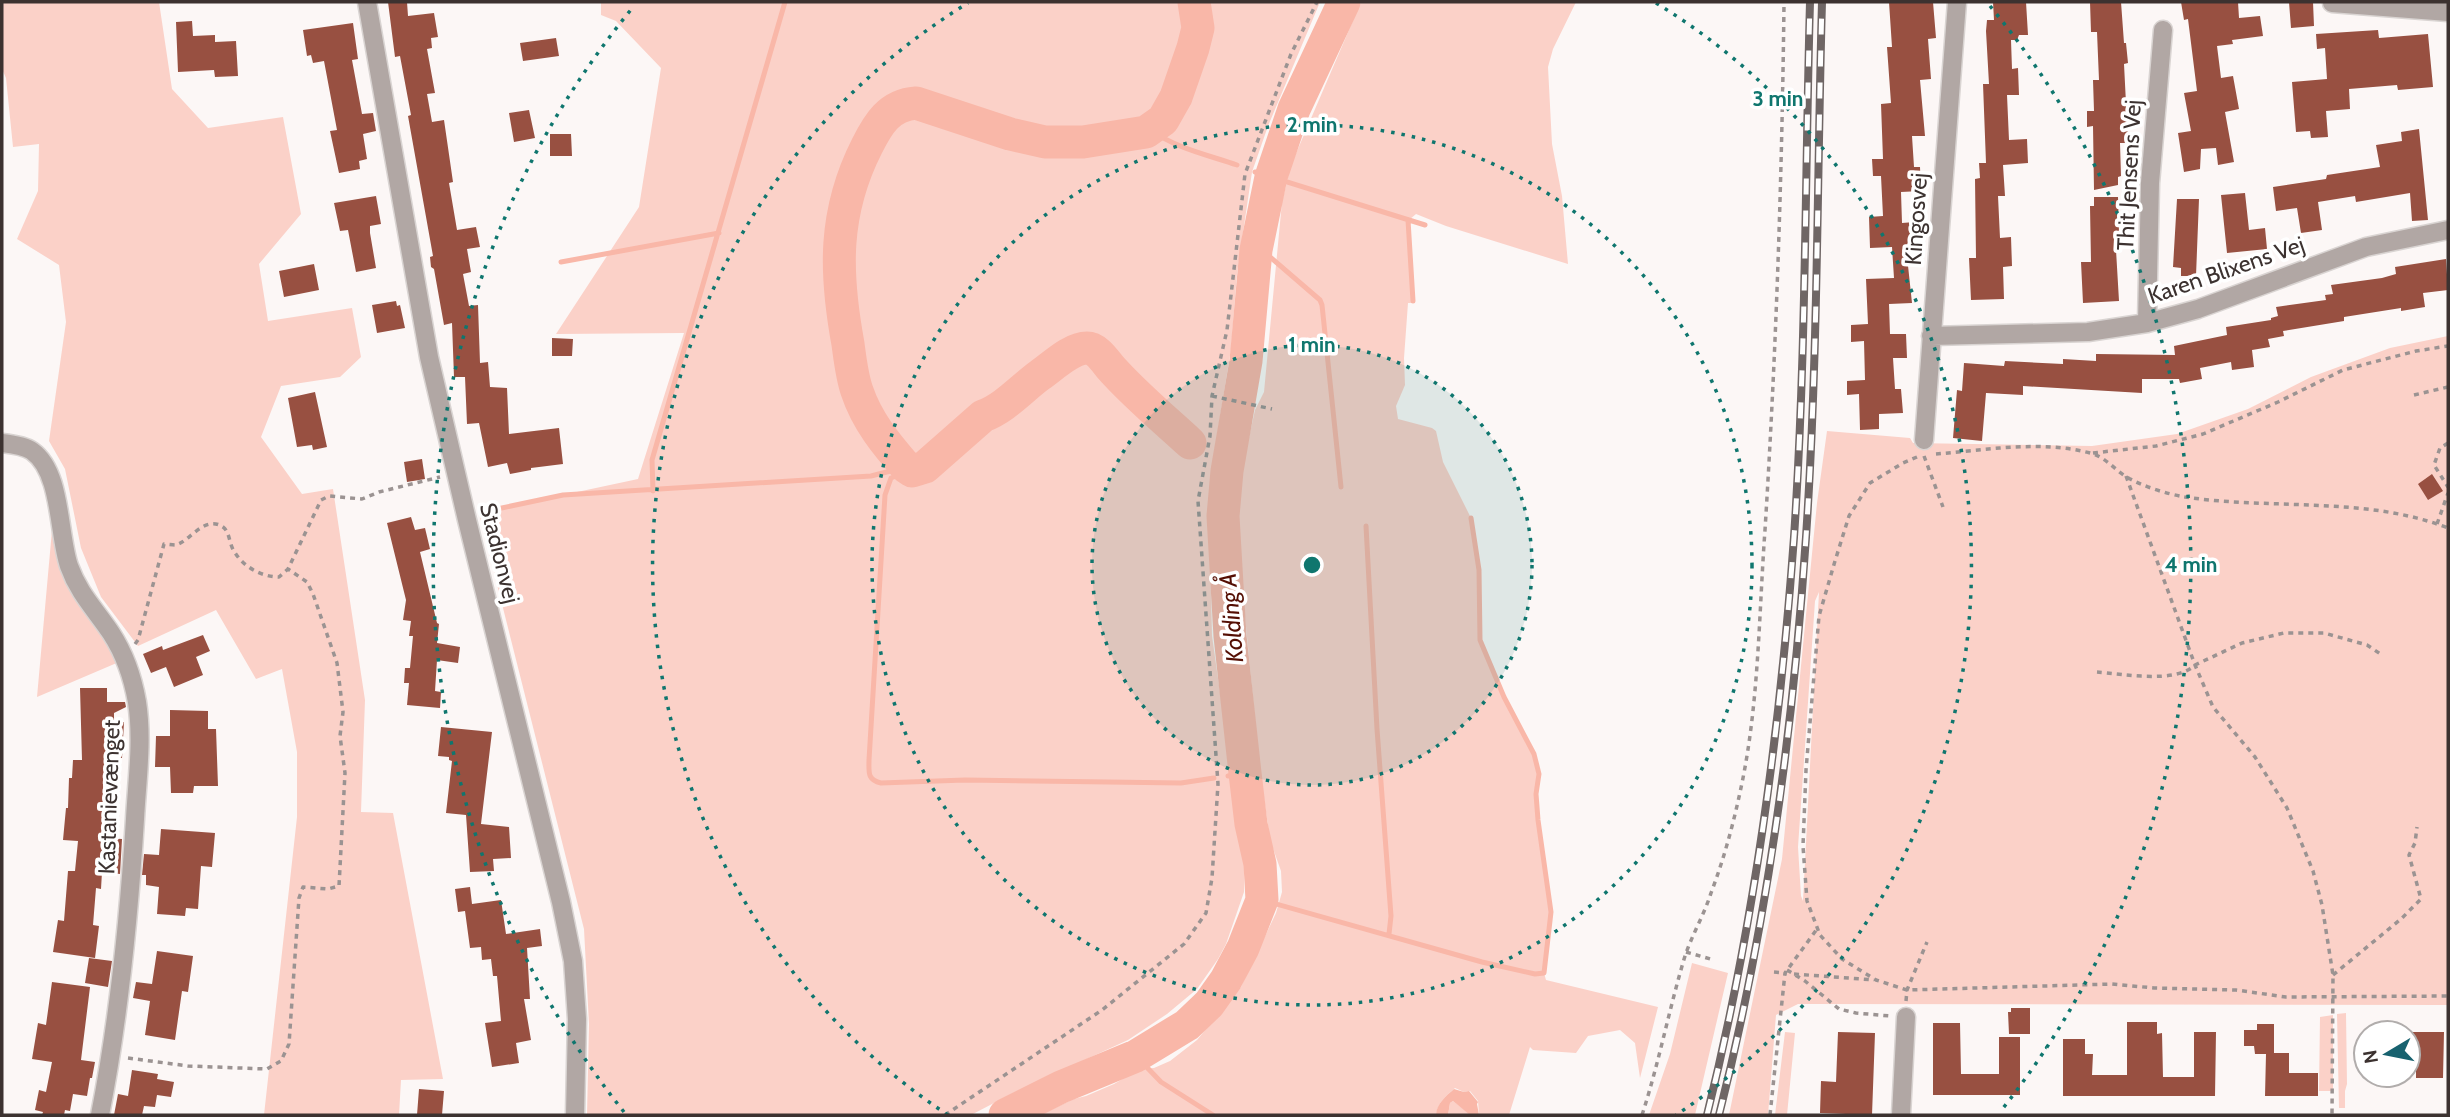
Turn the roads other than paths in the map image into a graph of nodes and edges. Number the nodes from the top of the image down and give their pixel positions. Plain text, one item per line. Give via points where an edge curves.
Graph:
1 (367, 2) edge
2 (1957, 2) edge
3 (2332, 3) edge
4 (2448, 12) edge
5 (2163, 30) dead end
6 (2448, 230) edge
7 (2147, 323) junction
8 (1931, 336) junction
9 (2, 443) edge
10 (1924, 447) road end
11 (1906, 1017) road end
12 (100, 1115) edge
13 (575, 1115) edge
14 (1901, 1115) edge

1 - 13 street, Stadionvej via 429,357 573,961
2 - 8 street, Kingosvej
3 - 4 street
5 - 7 street, Thit Jensens Vej via 2150,183
6 - 7 street, Karen Blixens Vej via 2366,247
7 - 8 street, Karen Blixens Vej via 2088,332
8 - 10 street, Kingosvej
9 - 12 street, Kastanievænget via 32,451 44,464 52,481 68,563 80,593 123,655 137,702 139,747 131,881
11 - 14 street

